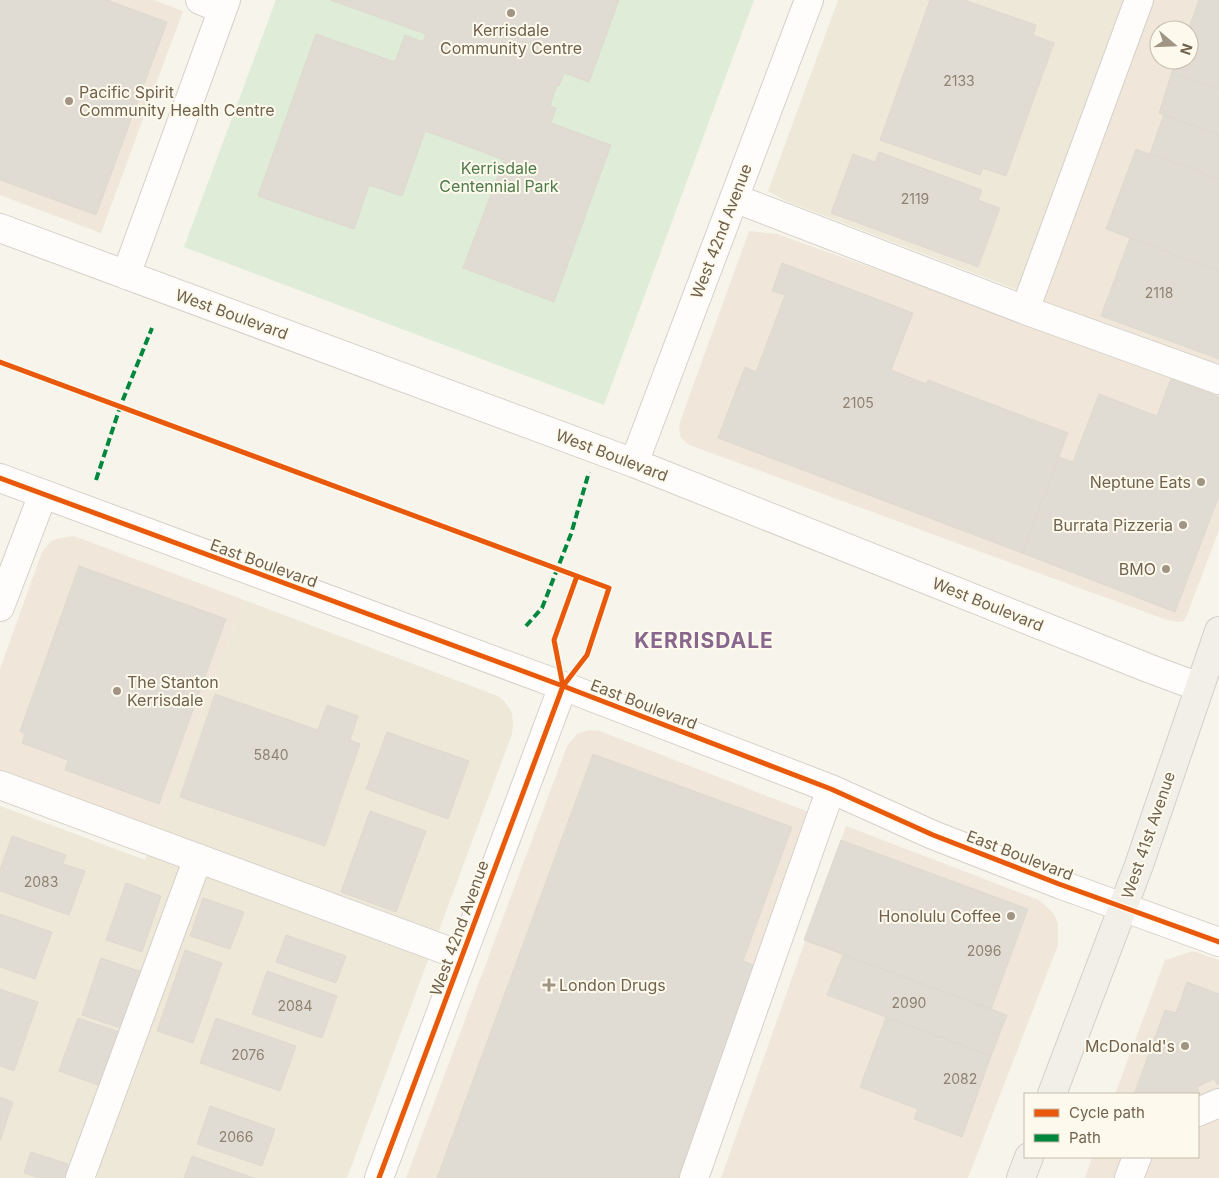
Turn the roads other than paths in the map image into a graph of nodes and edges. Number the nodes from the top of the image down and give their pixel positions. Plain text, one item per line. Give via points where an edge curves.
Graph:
1 (809, 0) edge
2 (1139, 0) edge
3 (216, 3) edge
4 (734, 198) junction
5 (0, 228) edge
6 (126, 275) junction
7 (1025, 310) junction
8 (1219, 380) edge
9 (634, 463) junction
10 (0, 478) edge
11 (43, 494) junction
12 (0, 607) edge
13 (1219, 631) edge
14 (563, 686) junction
15 (1209, 690) edge
16 (0, 785) edge
17 (831, 789) junction
18 (198, 858) junction
19 (1122, 908) junction
20 (1219, 942) edge
21 (462, 956) junction
22 (1052, 1093) edge
23 (1219, 1103) edge
24 (1199, 1112) edge
25 (1029, 1158) edge
26 (1137, 1158) edge
27 (80, 1178) edge
28 (379, 1178) edge
29 (694, 1178) edge
30 (1021, 1178) edge
31 (1129, 1178) edge

1 - 4 street, West 42nd Avenue
2 - 7 street
3 - 6 street
4 - 7 street
4 - 9 street, West 42nd Avenue
5 - 6 street, West Boulevard
6 - 9 street, West Boulevard
7 - 8 street
9 - 15 street, West Boulevard
10 - 11 street, East Boulevard
11 - 12 street
11 - 14 street, East Boulevard
13 - 15 main road, West 41st Avenue
14 - 17 street, East Boulevard
14 - 21 street, West 42nd Avenue
15 - 19 main road, West 41st Avenue
16 - 18 street
17 - 19 street, East Boulevard via 933,834
17 - 29 street
18 - 21 street
18 - 27 street
19 - 20 street, East Boulevard
19 - 22 main road, West 41st Avenue
21 - 28 street, West 42nd Avenue
23 - 24 street
25 - 30 main road
26 - 31 street

